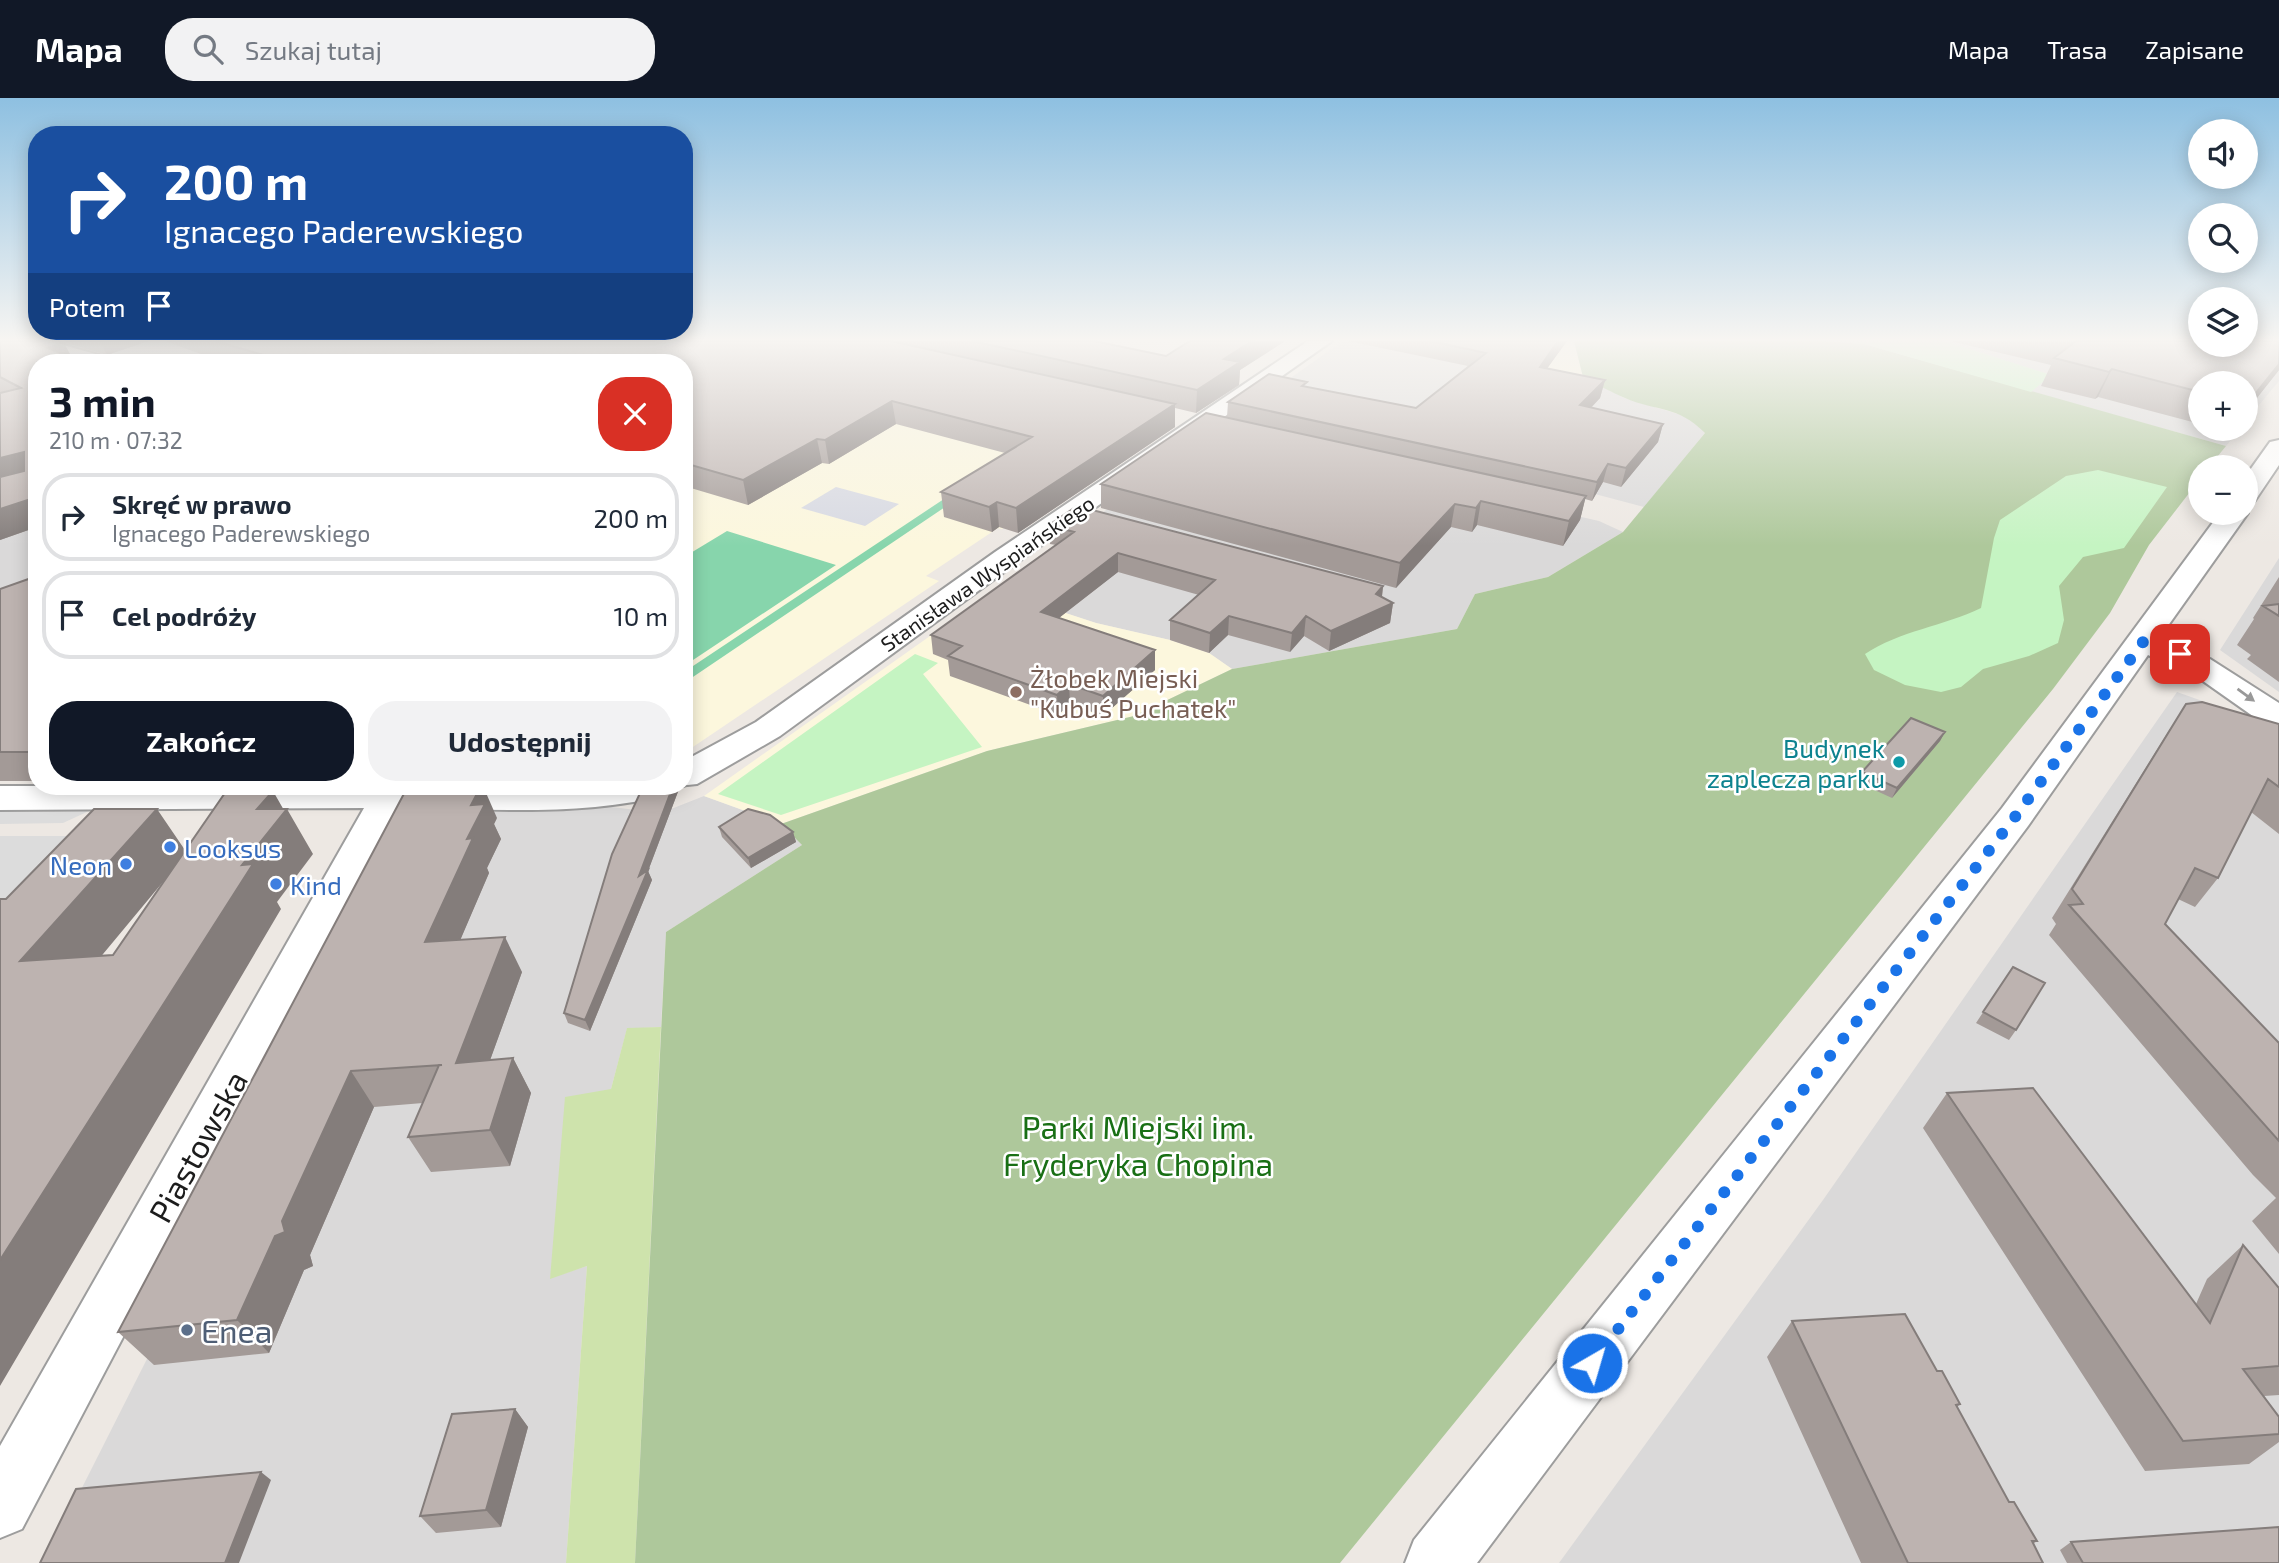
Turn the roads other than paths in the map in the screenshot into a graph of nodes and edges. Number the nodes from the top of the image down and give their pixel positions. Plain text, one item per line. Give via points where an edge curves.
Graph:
1 (1225, 409) edge
2 (2279, 447) edge
3 (2258, 477) edge
4 (2226, 525) edge
5 (2143, 642) junction
6 (2279, 719) edge
7 (693, 771) edge
8 (168, 795) edge
9 (390, 795) edge
10 (519, 795) edge
11 (601, 795) edge
12 (0, 798) edge
13 (0, 1507) edge
14 (1471, 1539) edge
15 (1437, 1563) edge

1 - 7 street, Stanisława Wyspiańskiego via 1088,515 1004,558 768,729
2 - 3 street
4 - 5 street
5 -> 6 street via 2216,673
5 - 14 street
8 - 12 street
9 - 13 street, Piastowska
10 - 11 street
14 - 15 street

